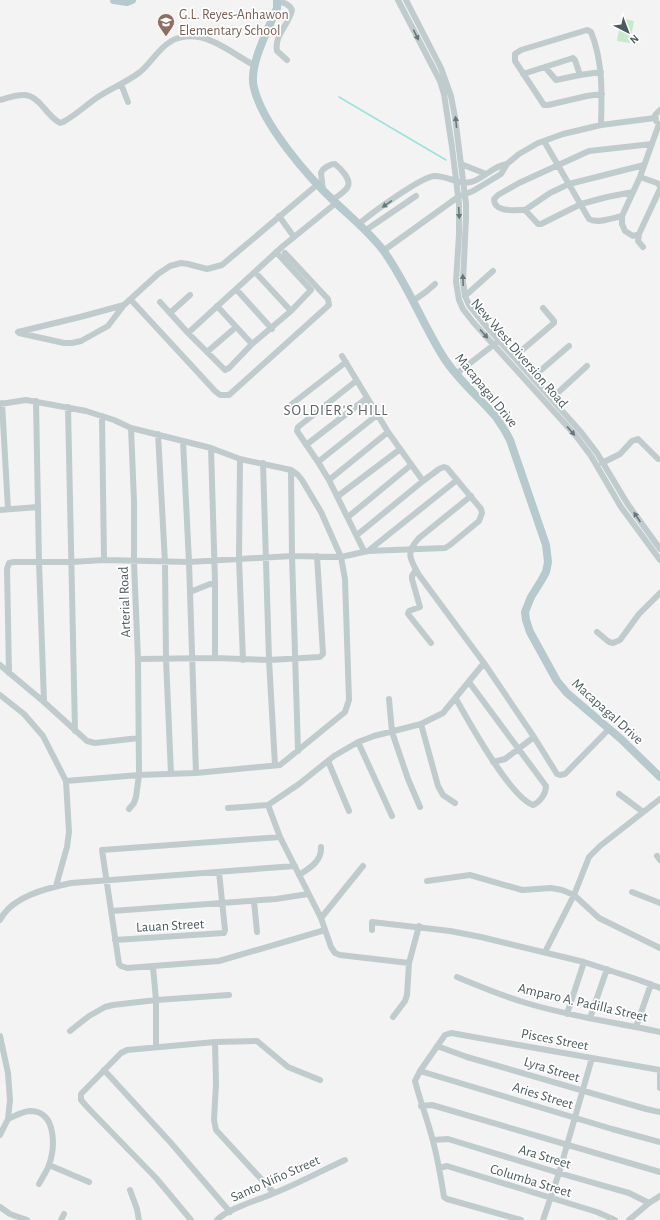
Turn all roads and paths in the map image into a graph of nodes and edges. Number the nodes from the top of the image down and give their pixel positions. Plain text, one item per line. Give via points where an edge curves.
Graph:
1 (114, 0) edge
2 (132, 0) edge
3 (398, 0) edge
4 (406, 0) edge
5 (277, 1) edge
6 (287, 60) dead end
7 (254, 65) junction
8 (545, 67) junction
9 (601, 72) junction
10 (523, 74) junction
11 (580, 76) junction
12 (122, 84) junction
13 (602, 94) junction
14 (0, 100) edge
15 (128, 102) dead end
16 (660, 110) edge
17 (655, 118) junction
18 (601, 125) junction
19 (659, 125) edge
20 (544, 141) junction
21 (652, 144) junction
22 (461, 164) junction
23 (507, 164) junction
24 (558, 165) junction
25 (644, 165) junction
26 (484, 175) junction
27 (640, 177) junction
28 (456, 182) junction
29 (463, 182) junction
30 (485, 183) junction
31 (569, 184) junction
32 (415, 185) junction
33 (660, 186) edge
34 (321, 187) junction
35 (660, 189) edge
36 (633, 192) junction
37 (465, 195) junction
38 (458, 197) junction
39 (334, 201) junction
40 (581, 204) junction
41 (525, 210) junction
42 (372, 214) junction
43 (278, 216) junction
44 (622, 216) junction
45 (377, 221) junction
46 (360, 224) junction
47 (366, 230) junction
48 (639, 234) junction
49 (294, 237) junction
50 (643, 247) dead end
51 (383, 250) junction
52 (276, 252) junction
53 (285, 253) dead end
54 (255, 272) junction
55 (493, 272) dead end
56 (435, 284) dead end
57 (236, 289) junction
58 (190, 295) dead end
59 (465, 296) junction
60 (131, 300) junction
61 (413, 301) junction
62 (160, 302) dead end
63 (124, 305) junction
64 (217, 306) junction
65 (543, 308) dead end
66 (291, 311) junction
67 (170, 313) junction
68 (236, 327) junction
69 (272, 329) junction
70 (188, 333) junction
71 (496, 343) junction
72 (252, 344) junction
73 (569, 346) dead end
74 (207, 352) junction
75 (342, 356) dead end
76 (514, 357) junction
77 (346, 362) junction
78 (587, 366) dead end
79 (456, 374) junction
80 (533, 377) junction
81 (356, 381) junction
82 (367, 398) junction
83 (552, 398) junction
84 (36, 401) junction
85 (1, 404) edge
86 (68, 407) junction
87 (288, 407) dead end
88 (377, 415) junction
89 (102, 416) junction
90 (131, 428) junction
91 (388, 432) junction
92 (158, 434) junction
93 (183, 441) junction
94 (306, 445) junction
95 (211, 448) junction
96 (399, 450) junction
97 (240, 459) junction
98 (658, 459) dead end
99 (318, 462) junction
100 (602, 462) junction
101 (263, 463) junction
102 (411, 465) junction
103 (291, 470) junction
104 (329, 480) junction
105 (457, 480) junction
106 (423, 481) junction
107 (338, 496) junction
108 (471, 496) junction
109 (38, 507) junction
110 (8, 509) junction
111 (0, 510) edge
112 (348, 517) junction
113 (356, 535) junction
114 (660, 549) edge
115 (410, 550) junction
116 (366, 551) junction
117 (292, 556) junction
118 (317, 556) junction
119 (341, 557) junction
120 (266, 558) junction
121 (240, 559) junction
122 (104, 560) junction
123 (215, 560) junction
124 (660, 560) edge
125 (39, 562) junction
126 (71, 562) junction
127 (134, 562) junction
128 (165, 562) junction
129 (189, 562) junction
130 (416, 570) junction
131 (215, 582) junction
132 (190, 592) junction
133 (660, 593) edge
134 (597, 632) dead end
135 (431, 643) dead end
136 (215, 658) junction
137 (138, 659) junction
138 (166, 659) junction
139 (192, 659) junction
140 (296, 659) junction
141 (243, 660) junction
142 (269, 660) junction
143 (484, 663) junction
144 (0, 665) edge
145 (9, 673) junction
146 (469, 682) junction
147 (0, 695) edge
148 (389, 699) dead end
149 (456, 699) junction
150 (44, 702) junction
151 (421, 724) junction
152 (609, 728) junction
153 (75, 731) junction
154 (392, 732) junction
155 (534, 737) junction
156 (139, 738) junction
157 (358, 742) junction
158 (518, 750) junction
159 (298, 751) junction
160 (328, 761) junction
161 (493, 762) junction
162 (275, 765) junction
163 (196, 773) junction
164 (171, 774) junction
165 (139, 775) junction
166 (660, 777) edge
167 (66, 781) junction
168 (619, 794) dead end
169 (660, 799) edge
170 (455, 803) dead end
171 (268, 805) junction
172 (420, 807) dead end
173 (228, 808) dead end
174 (129, 809) dead end
175 (349, 811) dead end
176 (643, 812) junction
177 (392, 816) dead end
178 (280, 836) junction
179 (321, 847) dead end
180 (295, 866) junction
181 (363, 866) dead end
182 (219, 872) junction
183 (299, 875) junction
184 (107, 880) junction
185 (427, 881) dead end
186 (56, 886) junction
187 (632, 892) dead end
188 (308, 894) junction
189 (574, 895) junction
190 (254, 901) junction
191 (223, 903) junction
192 (660, 903) edge
193 (112, 911) junction
194 (321, 918) junction
195 (0, 920) edge
196 (419, 926) junction
197 (325, 930) junction
198 (372, 930) dead end
199 (257, 932) dead end
200 (115, 940) junction
201 (660, 948) edge
202 (545, 952) junction
203 (584, 962) junction
204 (409, 963) junction
205 (153, 967) junction
206 (607, 970) junction
207 (457, 976) dead end
208 (651, 984) junction
209 (660, 988) edge
210 (229, 994) dead end
211 (156, 1000) junction
212 (566, 1014) junction
213 (393, 1017) dead end
214 (590, 1018) junction
215 (636, 1027) junction
216 (70, 1031) dead end
217 (660, 1032) edge
218 (0, 1036) edge
219 (215, 1042) junction
220 (437, 1046) junction
221 (156, 1047) junction
222 (592, 1058) junction
223 (104, 1070) junction
224 (660, 1070) edge
225 (420, 1071) junction
226 (320, 1080) dead end
227 (660, 1088) edge
228 (583, 1091) junction
229 (421, 1106) junction
230 (660, 1112) edge
231 (575, 1117) junction
232 (8, 1120) junction
233 (0, 1135) edge
234 (433, 1140) junction
235 (660, 1142) edge
236 (568, 1144) junction
237 (345, 1160) dead end
238 (49, 1166) junction
239 (439, 1168) junction
240 (660, 1172) edge
241 (559, 1173) junction
242 (89, 1182) dead end
243 (39, 1184) dead end
244 (130, 1190) dead end
245 (274, 1193) junction
246 (660, 1196) edge
247 (550, 1198) junction
248 (649, 1203) junction
249 (0, 1207) edge
250 (230, 1212) junction
251 (64, 1214) dead end
252 (517, 1219) edge
253 (27, 1220) edge
254 (61, 1220) edge
255 (139, 1220) edge
256 (191, 1220) edge
257 (217, 1220) edge
258 (543, 1220) edge
259 (615, 1220) edge
260 (629, 1220) edge

1 - 2 main road
3 -> 28 street, New West Diversion Road via 443,88
22 -> 4 street, New West Diversion Road via 449,90 441,68
5 - 6 street via 283,2 292,10 276,46 277,51
5 - 7 main road, Macapagal Drive via 277,8
7 - 12 street via 219,44 202,37 190,36 171,41 139,72
7 - 34 main road, Macapagal Drive via 253,87 265,114 292,154
8 - 10 street
8 - 11 street via 556,80
8 - 11 street via 573,58
9 - 10 street via 592,34 587,30 516,52 514,59
9 - 11 street
9 - 13 street
10 - 13 street via 546,105
12 - 14 street via 99,96 60,123 32,96 21,94
12 - 15 street
13 - 18 street
16 - 17 street
17 - 18 street
17 - 19 street
18 - 20 street
19 - 21 street
20 - 23 street via 519,154
20 - 24 street
21 - 24 street via 589,151
21 - 25 street
22 - 26 street
22 - 29 street, New West Diversion Road
23 - 26 street
23 - 30 street via 501,174
24 - 31 street
24 - 41 street via 519,183 498,195 493,202 502,210
25 - 27 street
25 - 31 street
26 - 29 street via 473,182
26 - 30 street
27 - 33 street
27 - 36 street
28 - 29 street
28 - 32 street via 434,176
28 - 38 street, New West Diversion Road
29 - 37 street, New West Diversion Road
30 - 37 street
31 - 40 street
31 - 41 street
32 -> 42 street
32 - 45 street via 417,198
34 - 39 main road, Macapagal Drive
34 - 39 street via 321,173 335,164 344,173 348,185
34 - 43 street
35 - 48 street
36 - 40 street
36 - 44 street
37 - 38 street
59 -> 37 street, New West Diversion Road
38 - 51 street
38 -> 71 street, New West Diversion Road via 460,218 456,272 459,300 467,315
39 - 46 main road, Macapagal Drive
39 - 49 street
40 - 41 street via 542,224 538,224
40 - 44 street via 592,221
42 - 45 street
42 - 46 street
43 - 49 street
43 - 60 street via 222,265 207,269 181,263 170,266
44 - 48 street via 625,231 633,236
45 - 47 street
46 - 47 main road, Macapagal Drive
47 - 51 main road, Macapagal Drive
48 - 50 street via 638,241
49 - 52 street
51 - 61 main road, Macapagal Drive
52 - 54 street
52 - 66 street via 311,290
53 - 60 street via 330,304 229,395 220,395 215,391
54 - 57 street
54 - 66 street
55 - 59 street
56 - 61 street via 428,292
57 - 64 street
57 - 69 street
58 - 67 street
59 - 71 street, New West Diversion Road
60 - 63 street
61 - 79 main road, Macapagal Drive via 444,358
62 - 67 street
63 - 63 street via 19,331 18,333 64,343 76,342 108,326
64 - 68 street
64 - 70 street
65 - 76 street via 554,323
66 - 69 street
67 - 70 street
68 - 72 street
68 - 74 street
69 - 72 street
70 - 74 street
71 - 76 street, New West Diversion Road
71 - 79 street
71 -> 124 street, New West Diversion Road via 586,448 621,507
72 - 74 street via 225,370
73 - 80 street
75 - 77 street
76 - 80 street, New West Diversion Road
77 - 81 street
77 - 87 street
78 - 83 street
79 - 152 main road, Macapagal Drive via 496,417 510,440 546,545 546,572 530,597 525,612 530,632 561,686
80 - 83 street, New West Diversion Road
81 - 82 street
81 - 94 street via 298,427 297,431
82 - 88 street
82 - 94 street
83 - 100 street, New West Diversion Road
84 - 85 street
84 - 86 street
84 - 109 street
85 - 110 street
86 - 89 street
86 - 126 street
88 - 91 street
88 - 99 street
89 - 90 street
89 - 122 street
90 - 92 street
90 - 127 street, Arterial Road
91 - 96 street
91 - 104 street
92 - 93 street
92 - 128 street
93 - 95 street
93 - 129 street
94 - 99 street
95 - 97 street
95 - 123 street
96 - 102 street
96 - 107 street
97 - 101 street
97 - 121 street
98 - 100 street via 638,439 632,440 620,454
99 - 104 street
114 -> 100 street, New West Diversion Road
101 - 103 street
101 - 120 street
102 - 106 street
102 - 112 street
103 - 117 street
103 - 119 street via 302,480 321,512
104 - 107 street
105 - 106 street via 444,467
105 - 108 street
105 - 116 street
106 - 113 street
107 - 112 street
108 - 115 street via 419,538
108 - 115 street via 481,509 479,521 447,547
109 - 110 street
109 - 125 street
110 - 111 street
112 - 113 street
113 - 116 street
115 - 116 street
115 - 130 street
116 - 119 street
117 - 118 street
117 - 120 street
117 - 140 street
118 - 119 street
118 - 140 street via 323,654 320,657
119 - 159 street via 345,579 349,700 345,712 337,720
120 - 121 street
120 - 142 street
121 - 123 street
121 - 141 street
122 - 126 street
122 - 127 street
123 - 129 street
123 - 131 street
125 - 126 street
125 - 145 street via 9,563 7,569
125 - 150 street
126 - 153 street
127 - 128 street
127 - 137 street, Arterial Road
128 - 129 street
128 - 138 street
129 - 132 street
130 - 135 street via 412,578 420,607 409,611 408,614
130 - 143 street
131 - 132 street
131 - 136 street
132 - 139 street
133 - 134 street via 620,640 608,642
136 - 139 street
136 - 141 street
137 - 138 street
137 - 156 street, Arterial Road
138 - 139 street
138 - 164 street
139 - 163 street
140 - 142 street
140 - 159 street
141 - 142 street
142 - 162 street
143 - 146 street
143 - 155 street
144 - 145 street
145 - 150 street
146 - 149 street
146 - 158 street
147 - 167 street via 24,714 43,736
148 - 154 street
149 - 151 street via 443,713
149 - 161 street
150 - 153 street
151 - 154 street
151 - 170 street via 438,786 443,795
152 - 155 street via 562,775 555,772
152 - 166 main road, Macapagal Drive
153 - 156 street via 90,742
154 - 157 street
154 - 172 street
155 - 158 street
156 - 165 street, Arterial Road
157 - 160 street
157 - 177 street
158 - 161 street via 504,759
158 - 161 street via 546,786 543,796 536,804 527,803
159 - 162 street via 280,765
160 - 171 street
160 - 175 street
162 - 163 street
163 - 164 street
164 - 165 street
165 - 167 street
165 - 174 street, Arterial Road via 134,804
167 - 186 street via 69,832
168 - 176 street
169 - 176 street
171 - 173 street
171 - 178 street
176 - 189 street via 589,857
178 - 180 street
178 - 184 street via 102,850
179 - 183 street via 317,862
180 - 182 street
180 - 183 street
181 - 194 street
182 - 184 street
182 - 191 street
183 - 188 street
184 - 186 street
184 - 193 street
185 - 189 street via 470,875 522,890 551,888
186 - 195 street via 35,892 17,903
187 - 192 street
188 - 190 street
188 - 194 street
189 - 201 street via 599,918
189 - 202 street
190 - 191 street
190 - 199 street
191 - 193 street
191 - 200 street, Lauan Street via 225,930 221,934
193 - 200 street
194 - 197 street
196 - 198 street via 372,922
196 - 202 street
196 - 204 street
197 - 204 street via 331,947 337,954
197 - 205 street via 219,961
200 - 205 street via 121,966
202 - 203 street
203 - 206 street
203 - 212 street
204 - 213 street via 405,1001
205 - 211 street
206 - 208 street
206 - 214 street
207 - 212 street, Amparo A. Padilla Street via 517,1000
208 - 209 street
208 - 215 street
210 - 211 street
211 - 216 street via 105,1007
211 - 221 street
212 - 214 street, Amparo A. Padilla Street
214 - 215 street, Amparo A. Padilla Street
215 - 217 street, Amparo A. Padilla Street
218 - 232 street via 10,1086
219 - 221 street
219 - 226 street via 257,1041 288,1067
219 - 245 street via 216,1130
220 - 222 street, Pisces Street via 451,1033
220 - 225 street
220 - 228 street, Lyra Street
221 - 223 street via 124,1051
222 - 224 street, Pisces Street
222 - 228 street
223 - 250 street via 171,1142
223 - 256 street via 81,1094 81,1100 156,1178
224 - 227 street
225 - 229 street via 415,1081
225 - 231 street, Aries Street
228 - 230 street, Lyra Street
228 - 231 street
229 - 234 street
229 - 236 street via 432,1105
231 - 235 street, Aries Street via 612,1130
231 - 236 street
232 - 233 street
232 - 238 street via 28,1111 43,1115 52,1128
234 - 239 street
234 - 241 street, Ara Street via 448,1139
236 - 240 street
236 - 241 street
237 - 245 street, Santo Niño Street
238 - 242 street
238 - 243 street
239 - 247 street, Columba Street via 447,1166
239 - 252 street via 444,1197
241 - 247 street
241 - 248 street, Ara Street via 629,1193
244 - 255 street
245 - 250 street, Santo Niño Street
246 - 248 street
247 - 258 street
247 - 259 street, Columba Street
248 - 260 street
249 - 253 street
250 - 257 street, Santo Niño Street
251 - 254 street

